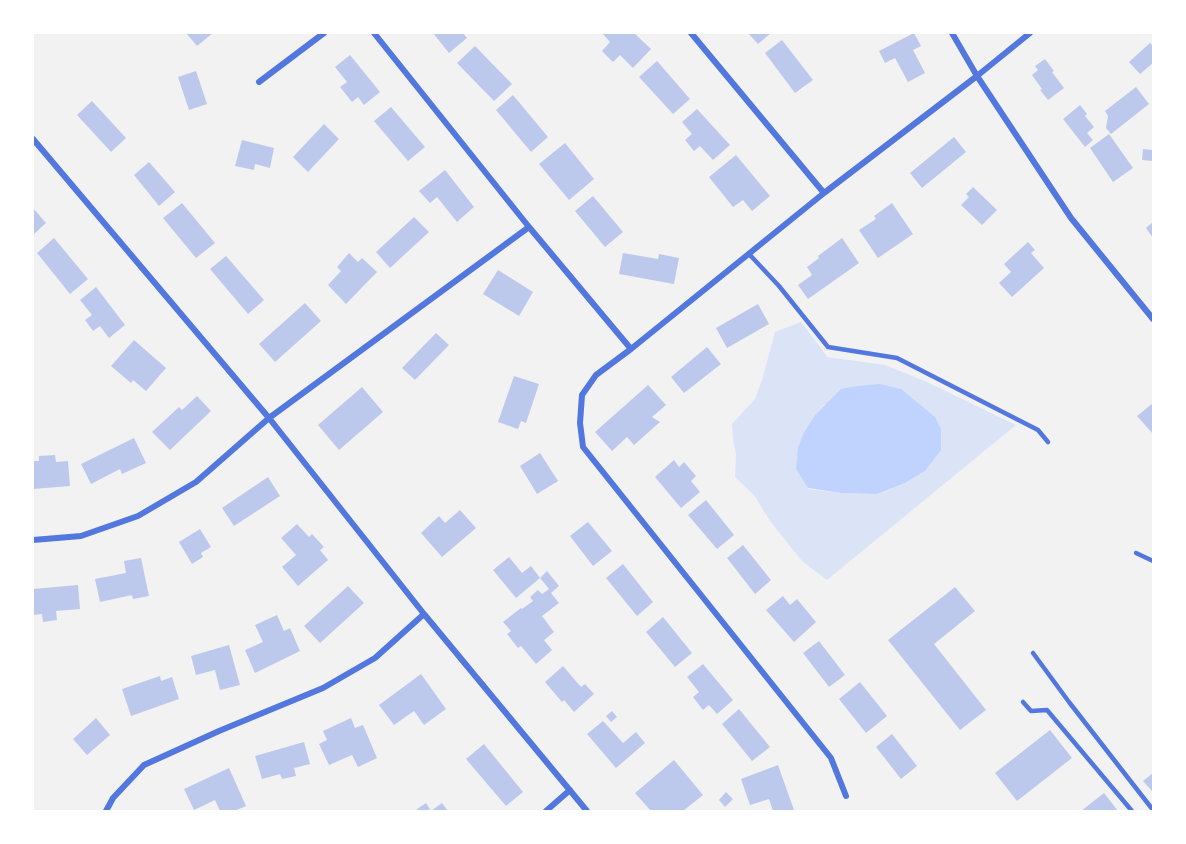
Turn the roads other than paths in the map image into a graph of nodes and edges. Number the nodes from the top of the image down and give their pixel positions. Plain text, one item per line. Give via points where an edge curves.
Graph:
1 (324, 33) edge
2 (374, 33) edge
3 (691, 33) edge
4 (952, 33) edge
5 (1030, 33) edge
6 (976, 76) junction
7 (259, 82) dead end
8 (33, 139) edge
9 (824, 193) junction
10 (529, 227) junction
11 (749, 254) junction
12 (1153, 319) edge
13 (632, 349) junction
14 (269, 418) junction
15 (1048, 442) dead end
16 (33, 540) edge
17 (1136, 553) dead end
18 (1153, 561) edge
19 (424, 614) junction
20 (1033, 653) dead end
21 (1023, 702) dead end
22 (570, 790) junction
23 (846, 796) dead end
24 (1153, 810) edge
25 (106, 811) edge
26 (546, 811) edge
27 (587, 811) edge
28 (1132, 811) edge

1 - 7 street
2 - 10 street
3 - 9 street
4 - 6 street
5 - 6 street
6 - 9 street
6 - 12 street via 1071,218
8 - 14 street
9 - 11 street
10 - 13 street
10 - 14 street
11 - 13 street
11 - 15 lane via 828,347 897,358 1038,430
13 - 23 street via 596,375 582,395 583,447 831,758
14 - 16 street via 196,482 138,516 81,536
14 - 19 street
17 - 18 lane
19 - 22 street
19 - 25 street via 375,658 323,688 144,765
20 - 24 lane
21 - 28 lane via 1031,711 1047,710
22 - 26 street
22 - 27 street

